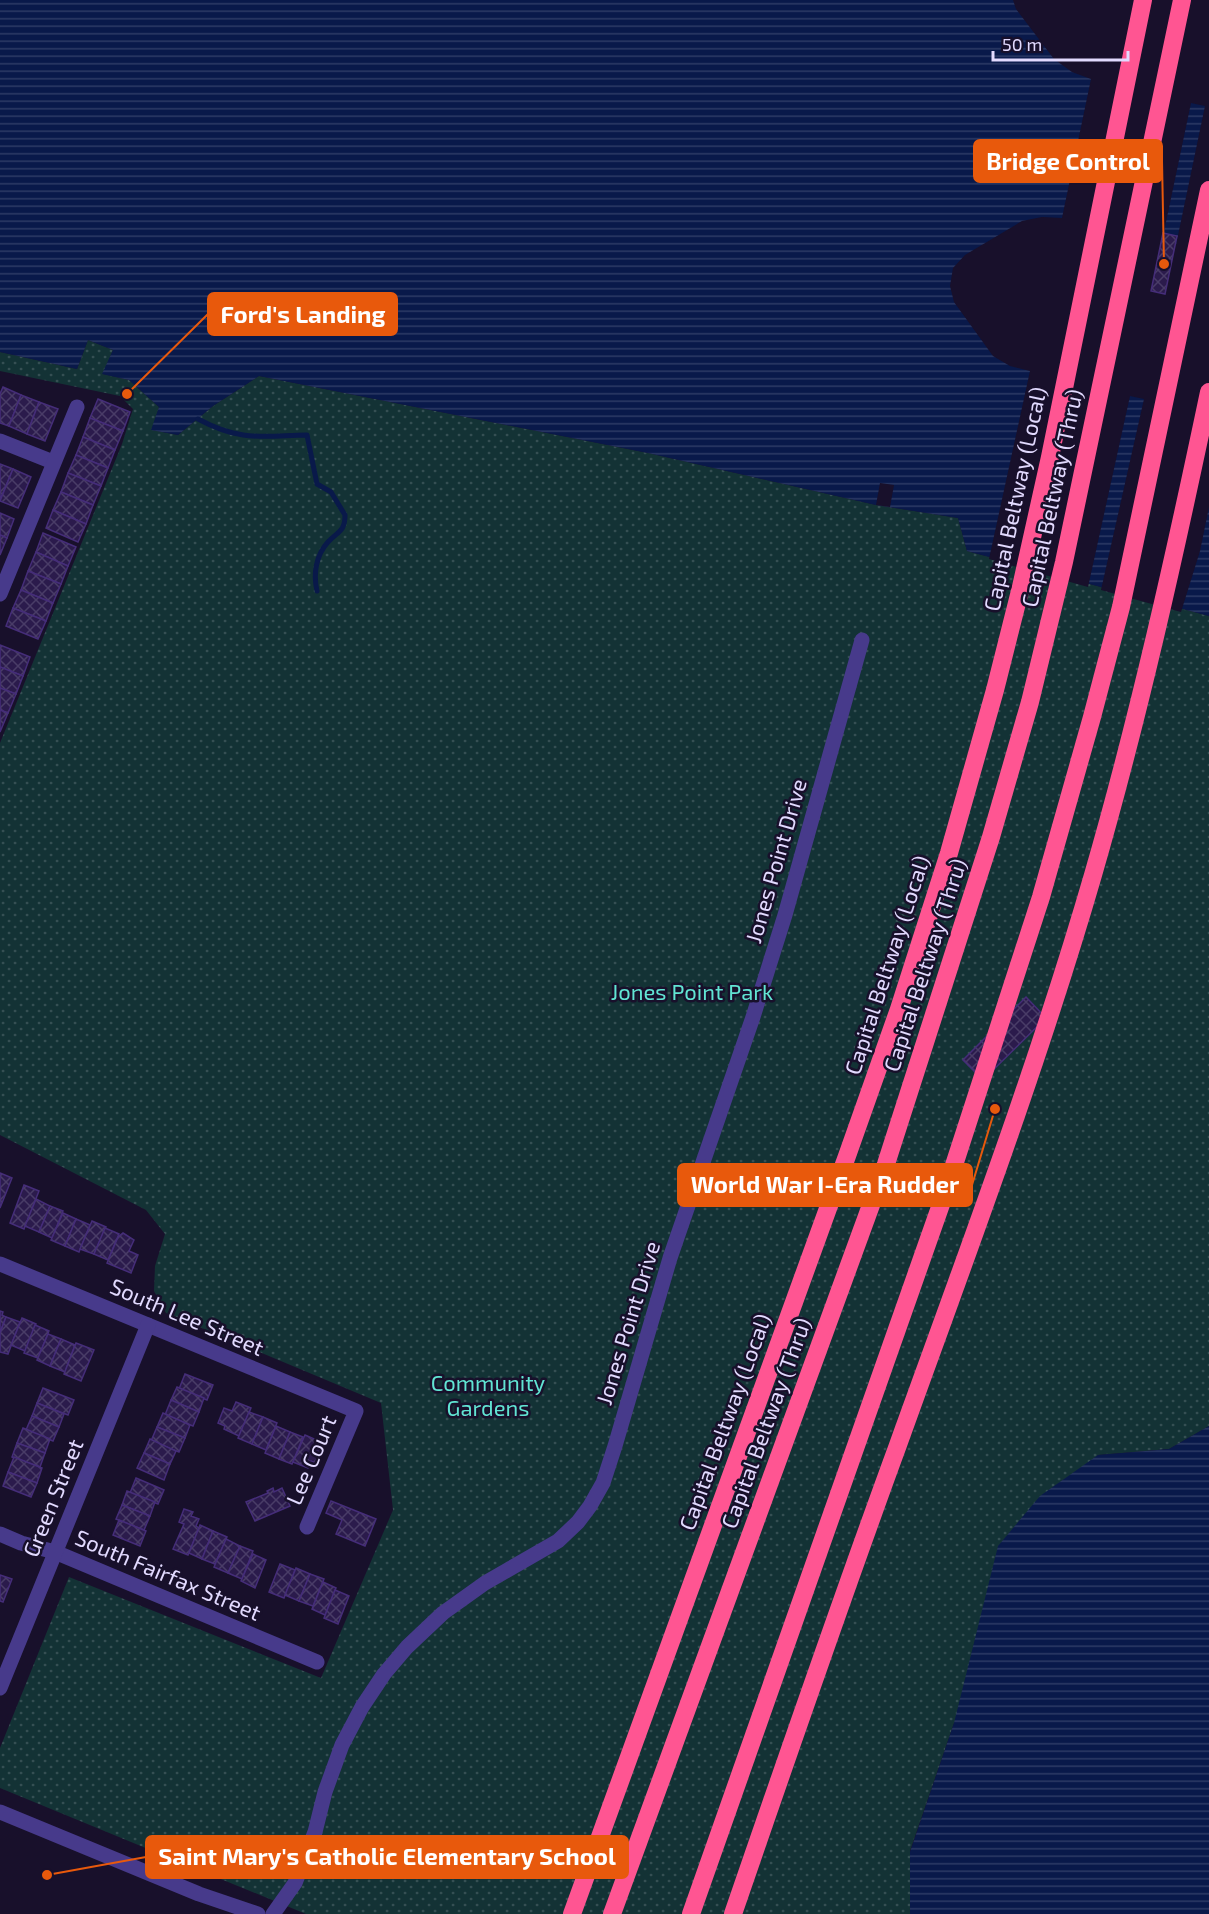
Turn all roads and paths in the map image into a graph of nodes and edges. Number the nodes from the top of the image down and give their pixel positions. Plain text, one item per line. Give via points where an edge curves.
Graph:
1 (1143, 0) edge
2 (1182, 0) edge
3 (1209, 190) edge
4 (1209, 392) edge
5 (77, 407) dead end
6 (0, 441) edge
7 (53, 462) junction
8 (0, 594) edge
9 (862, 640) dead end
10 (0, 1264) edge
11 (148, 1325) junction
12 (356, 1411) joint
13 (307, 1527) dead end
14 (0, 1534) edge
15 (55, 1552) junction
16 (317, 1662) dead end
17 (0, 1688) edge
18 (0, 1812) edge
19 (258, 1914) edge
20 (273, 1914) edge
21 (572, 1914) edge
22 (612, 1914) edge
23 (691, 1914) edge
24 (732, 1914) edge

1 - 21 highway, Capital Beltway (Local) via 1026,565 949,853 851,1145
2 - 22 highway, Capital Beltway (Thru) via 1064,562 1030,702 991,837 886,1164
3 - 23 highway via 1121,607 1041,897 945,1192
4 - 24 highway via 1166,592 1093,877 980,1217
5 - 7 street
6 - 7 street
7 - 8 street
9 - 20 street, Jones Point Drive via 785,915 670,1258 603,1483 583,1515 558,1541 485,1583 443,1613 384,1674 342,1745 295,1883
10 - 11 street, South Lee Street
11 - 12 street, South Lee Street
11 - 15 street, Green Street
12 - 13 street, Lee Court
14 - 15 street, South Fairfax Street
15 - 16 street, South Fairfax Street
15 - 17 street, Green Street
18 - 19 street via 199,1894

